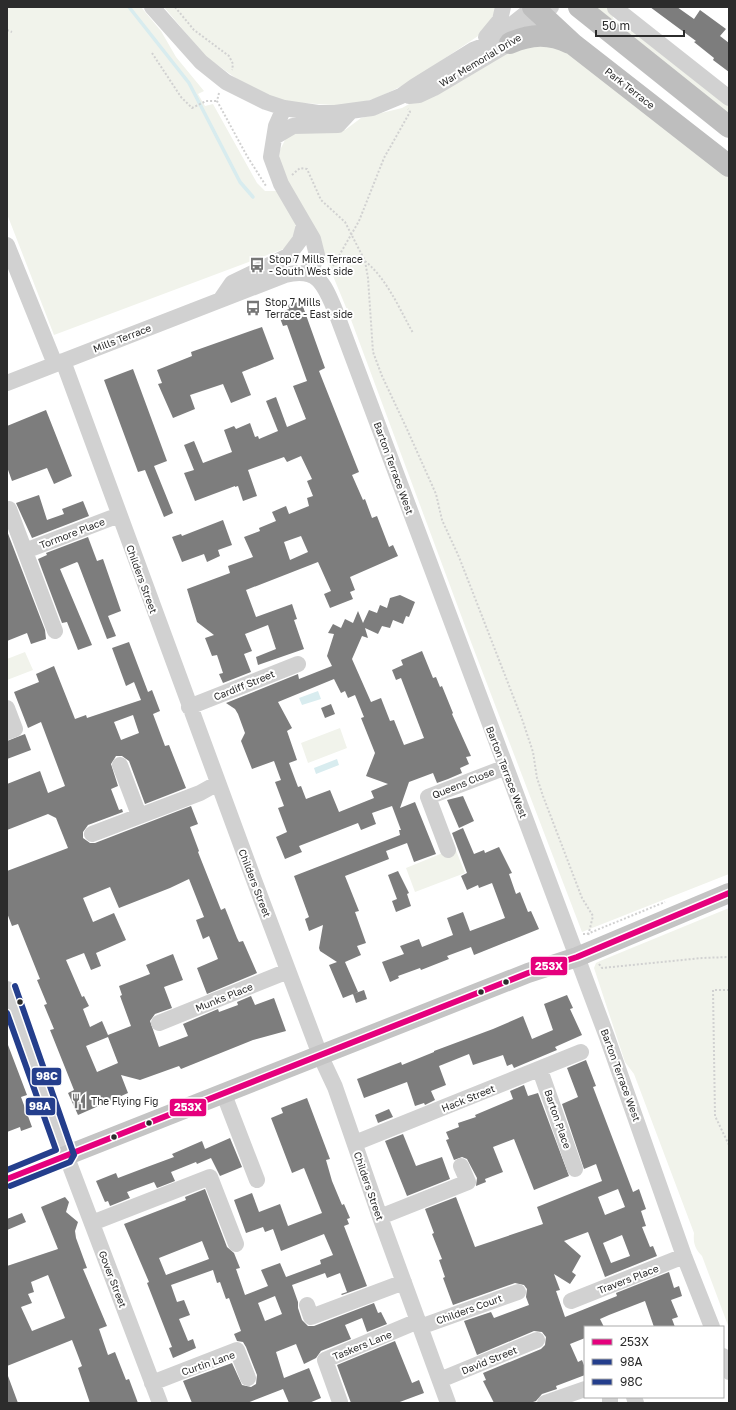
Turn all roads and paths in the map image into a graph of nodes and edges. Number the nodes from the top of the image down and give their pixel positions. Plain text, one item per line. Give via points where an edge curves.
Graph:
1 (152, 7) edge
2 (175, 7) edge
3 (503, 7) edge
4 (615, 8) dead end
5 (539, 9) edge
6 (583, 9) edge
7 (7, 30) edge
8 (12, 32) dead end
9 (510, 43) junction
10 (574, 45) junction
11 (474, 50) junction
12 (152, 53) dead end
13 (231, 73) dead end
14 (221, 90) dead end
15 (729, 98) edge
16 (404, 100) junction
17 (217, 102) junction
18 (284, 108) junction
19 (351, 111) junction
20 (729, 127) edge
21 (276, 136) junction
22 (729, 166) edge
23 (287, 179) dead end
24 (267, 188) dead end
25 (304, 225) junction
26 (351, 235) junction
27 (7, 245) edge
28 (364, 261) junction
29 (310, 274) junction
30 (323, 284) junction
31 (221, 299) junction
32 (413, 333) dead end
33 (59, 363) junction
34 (7, 384) edge
35 (10, 509) dead end
36 (119, 515) junction
37 (25, 551) junction
38 (55, 631) dead end
39 (298, 664) dead end
40 (189, 707) junction
41 (7, 708) edge
42 (7, 732) edge
43 (120, 765) dead end
44 (506, 767) junction
45 (218, 783) junction
46 (139, 815) junction
47 (92, 834) dead end
48 (448, 850) dead end
49 (729, 892) edge
50 (583, 934) dead end
51 (577, 957) junction
52 (729, 957) edge
53 (602, 968) dead end
54 (288, 971) junction
55 (729, 990) edge
56 (9, 998) edge
57 (159, 1023) dead end
58 (581, 1052) dead end
59 (320, 1055) junction
60 (540, 1070) junction
61 (223, 1092) junction
62 (355, 1143) junction
63 (729, 1145) edge
64 (66, 1155) junction
65 (461, 1166) dead end
66 (575, 1169) dead end
67 (7, 1179) edge
68 (257, 1180) dead end
69 (380, 1217) junction
70 (92, 1223) junction
71 (236, 1244) dead end
72 (684, 1256) junction
73 (404, 1282) junction
74 (518, 1292) dead end
75 (571, 1301) dead end
76 (307, 1306) dead end
77 (419, 1324) junction
78 (712, 1326) edge
79 (537, 1340) dead end
80 (724, 1359) edge
81 (729, 1372) edge
82 (248, 1378) dead end
83 (440, 1380) junction
84 (152, 1383) junction
85 (584, 1388) edge
86 (340, 1402) dead end
87 (160, 1403) edge
88 (448, 1403) edge
89 (545, 1403) edge

1 - 18 street, War Memorial Drive via 202,62 226,82
2 - 13 path via 194,30 229,56 233,64
3 - 11 street via 496,25
4 - 15 street
5 - 9 street, War Memorial Drive via 534,26
5 - 10 highway, Park Terrace
5 - 11 street, War Memorial Drive via 486,45
6 - 20 highway
7 - 8 path
9 - 10 highway via 523,37 546,36 562,39
9 - 16 street, War Memorial Drive via 434,88
10 - 22 highway, Park Terrace
11 - 16 street, War Memorial Drive via 415,86
12 - 17 path via 181,97 192,108 206,101
14 - 17 path
16 - 19 street, War Memorial Drive
16 - 26 path via 410,112 384,158
17 - 24 path
18 - 19 street, War Memorial Drive via 318,113
18 - 21 street via 278,119
19 - 21 street via 338,125 294,126
21 - 25 street via 272,151 273,165
23 - 26 path via 300,168 307,169 321,200 345,222
25 - 29 street via 313,239 317,255
25 - 31 street via 300,240 288,256 232,283
26 - 28 path
26 - 30 path
27 - 33 street
28 - 32 path via 386,284
28 - 50 path via 368,278 374,352 382,376 436,494 442,520 522,719 533,752 537,778 582,898 592,916 587,934
29 - 30 street, Barton Terrace West
29 - 31 street, Mills Terrace via 297,272 285,275
30 - 44 street, Barton Terrace West via 335,310
31 - 33 street, Mills Terrace
33 - 34 street, Mills Terrace
33 - 36 street, Childers Street
35 - 37 street
36 - 37 street, Tormore Place
36 - 40 street, Childers Street
37 - 38 street
39 - 40 street, Cardiff Street
40 - 45 street, Childers Street
41 - 42 street via 15,729
43 - 46 street
44 - 48 street, Queens Close via 428,797
44 - 51 street, Barton Terrace West
45 - 46 street via 200,793
45 - 54 street, Childers Street
46 - 47 street
49 - 51 main road
51 - 59 main road via 528,973
51 - 72 street, Barton Terrace West
52 - 53 path
54 - 57 street, Munks Place
54 - 59 street, Childers Street
55 - 63 path via 713,990 715,1116
56 - 64 street, Gover Street
58 - 60 street, Hack Street
59 - 61 main road
59 - 62 street, Childers Street via 335,1087
60 - 62 street, Hack Street
60 - 66 street, Barton Place
61 - 64 main road
61 - 68 street
62 - 69 street, Childers Street
64 - 67 main road
64 - 70 street, Gover Street
65 - 69 street via 468,1182
69 - 73 street, Childers Street
70 - 71 street via 210,1177
70 - 84 street, Gover Street
72 - 75 street, Travers Place
72 - 78 street, Barton Terrace West
73 - 76 street via 312,1317
73 - 77 street, Childers Street
74 - 77 street, Childers Court
77 - 83 street, Childers Street
77 - 86 street, Taskers Lane via 325,1360
79 - 83 street, David Street
80 - 81 street
82 - 84 street, Curtin Lane via 237,1350
83 - 88 street, Childers Street
84 - 87 street, Gover Street
85 - 89 street

